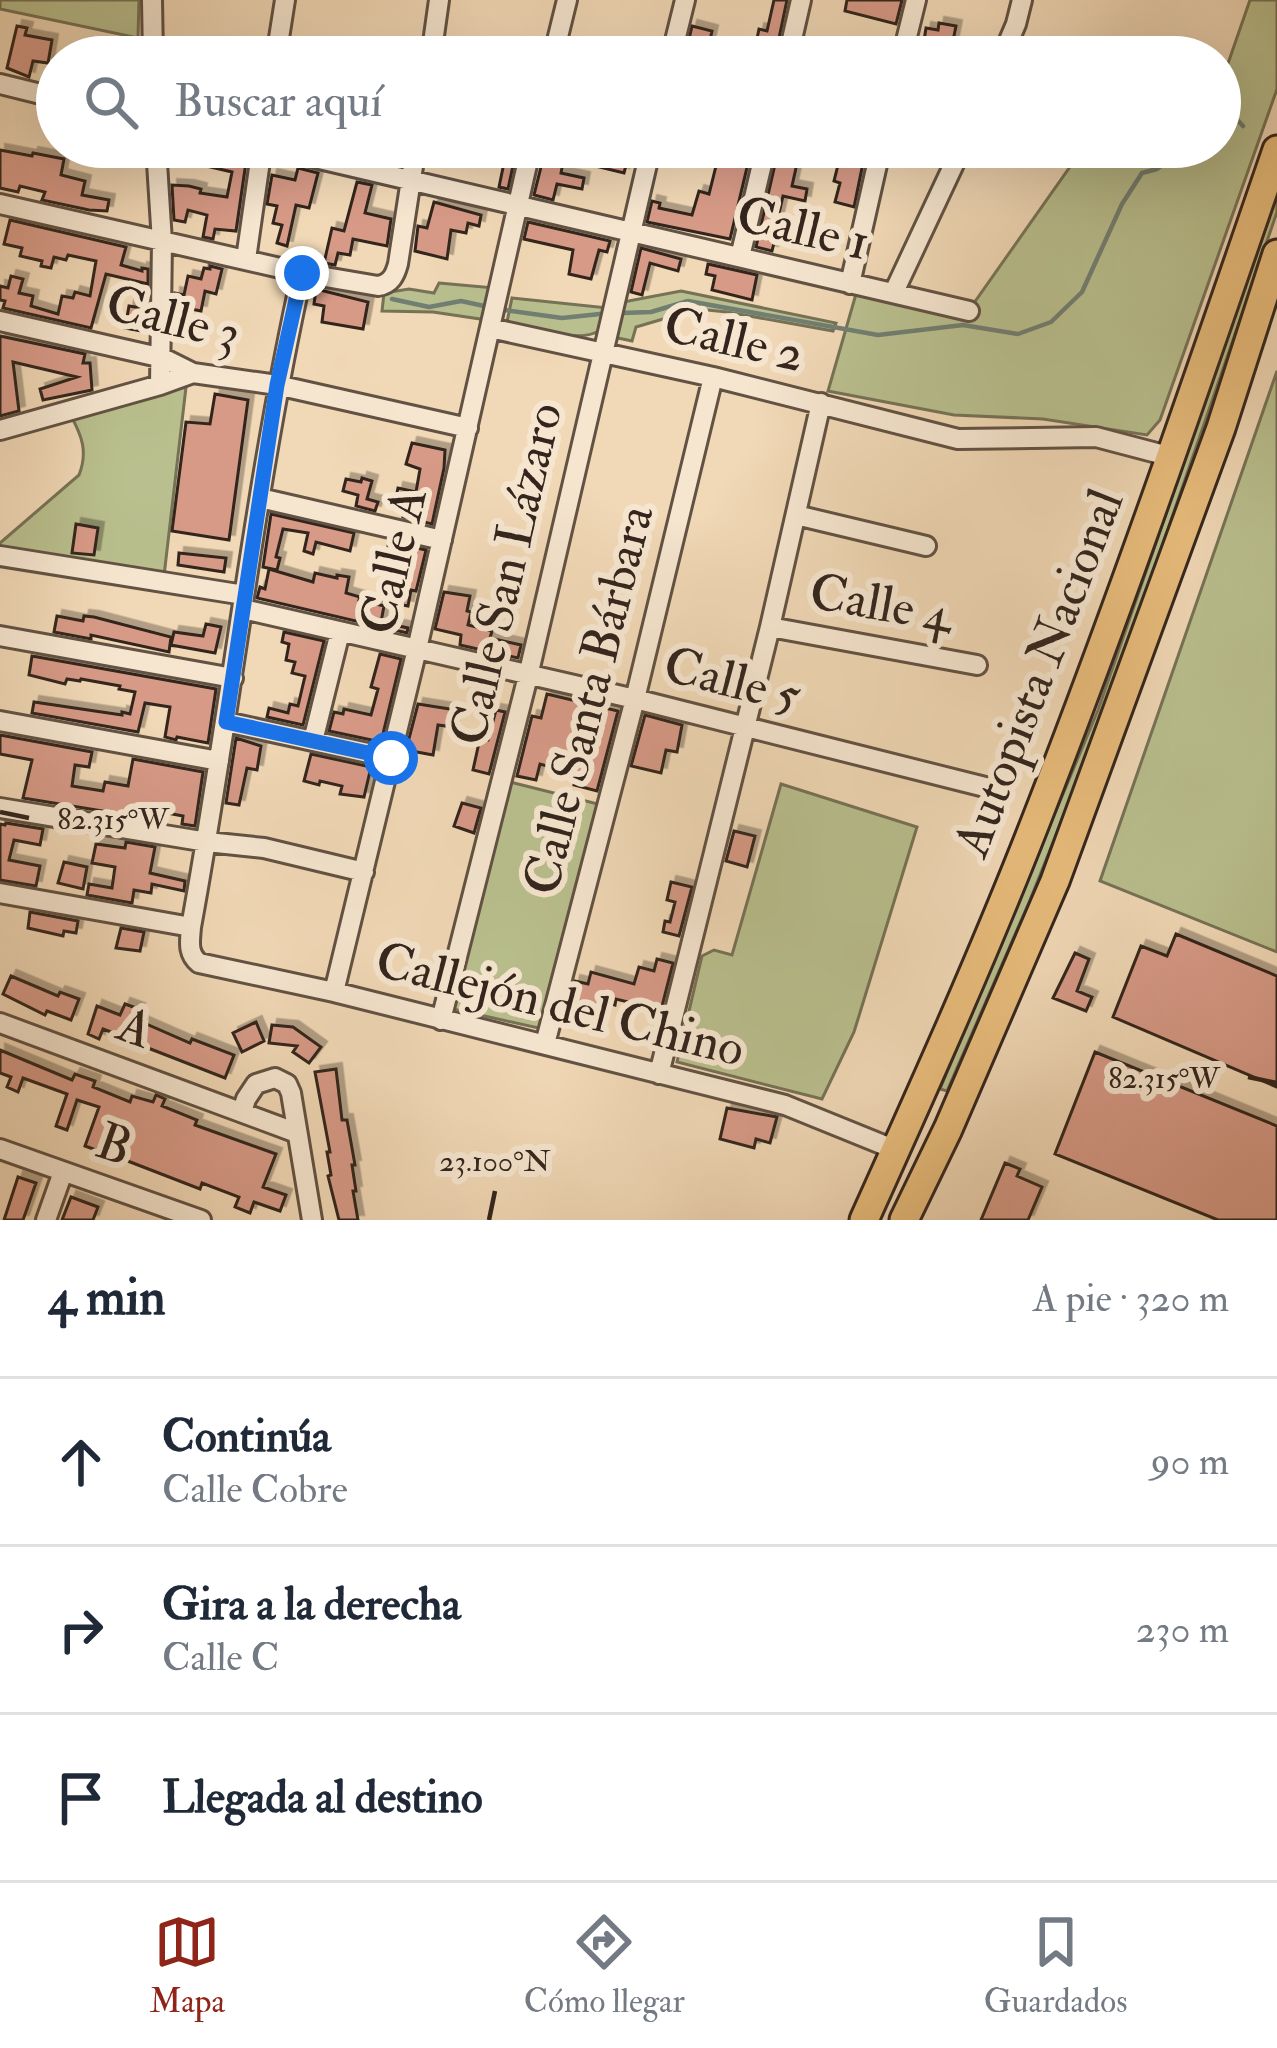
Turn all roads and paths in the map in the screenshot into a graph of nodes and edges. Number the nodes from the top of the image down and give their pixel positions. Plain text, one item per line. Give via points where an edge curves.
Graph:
1 (152, 0) edge
2 (285, 0) edge
3 (439, 0) edge
4 (567, 0) edge
5 (685, 0) edge
6 (801, 0) edge
7 (916, 0) edge
8 (1022, 0) edge
9 (153, 36) edge
10 (279, 36) edge
11 (434, 36) edge
12 (559, 36) edge
13 (676, 36) edge
14 (793, 36) edge
15 (907, 36) edge
16 (1011, 36) edge
17 (0, 85) edge
18 (36, 93) edge
19 (1277, 150) edge
20 (157, 168) edge
21 (261, 168) edge
22 (360, 168) edge
23 (412, 168) edge
24 (526, 168) edge
25 (646, 168) edge
26 (761, 168) edge
27 (876, 168) edge
28 (952, 168) edge
29 (410, 179) junction
30 (0, 204) edge
31 (517, 206) junction
32 (631, 232) junction
33 (162, 242) junction
34 (1277, 254) edge
35 (740, 257) junction
36 (246, 259) junction
37 (302, 273) junction
38 (850, 284) junction
39 (894, 292) junction
40 (969, 310) dead end
41 (0, 321) edge
42 (490, 328) junction
43 (602, 353) junction
44 (163, 358) junction
45 (193, 374) junction
46 (713, 377) junction
47 (160, 385) junction
48 (277, 385) junction
49 (821, 403) junction
50 (468, 428) junction
51 (0, 430) edge
52 (1172, 457) junction
53 (260, 497) junction
54 (796, 515) junction
55 (442, 540) junction
56 (926, 546) dead end
57 (0, 556) edge
58 (244, 602) junction
59 (770, 627) junction
60 (340, 632) junction
61 (0, 636) edge
62 (417, 649) junction
63 (977, 665) dead end
64 (528, 676) junction
65 (233, 678) junction
66 (634, 700) junction
67 (0, 722) edge
68 (226, 722) junction
69 (745, 727) junction
70 (314, 741) junction
71 (391, 758) junction
72 (219, 761) junction
73 (989, 788) dead end
74 (0, 808) edge
75 (207, 842) junction
76 (364, 872) junction
77 (0, 893) edge
78 (191, 927) junction
79 (334, 992) junction
80 (441, 1020) junction
81 (0, 1023) edge
82 (545, 1044) junction
83 (659, 1074) junction
84 (242, 1112) junction
85 (297, 1132) junction
86 (0, 1149) edge
87 (896, 1150) junction
88 (63, 1172) junction
89 (46, 1220) edge
90 (201, 1220) edge
91 (312, 1220) edge
92 (864, 1220) edge
93 (904, 1220) edge

1 - 9 street
2 - 10 street
3 - 11 street
4 - 12 street
5 - 13 street
6 - 14 street
7 - 15 street
8 - 16 street
17 - 18 street
19 - 52 highway, Autopista Nacional
20 - 33 street
21 - 36 street
22 - 29 street, Calle 1
23 - 29 street
24 - 31 street, Calle A
25 - 32 street, Calle San Lázaro
26 - 35 street
27 - 38 street
28 - 39 street
29 - 31 street, Calle 1
29 - 37 street via 398,264 386,285
30 - 33 street
31 - 32 street, Calle 1
31 - 42 street, Calle A
32 - 35 street, Calle 1
32 - 43 street, Calle San Lázaro
33 - 36 street
33 - 44 street
34 - 93 highway, Autopista Nacional via 1055,881
35 - 38 street, Calle 1
36 - 37 street
37 - 48 street
38 - 39 street, Calle 1
39 - 40 street, Calle 1
41 - 44 street, Calle 3
42 - 43 street, Calle 2
42 - 50 street, Calle A
43 - 46 street, Calle 2
43 - 64 street, Calle San Lázaro
44 - 45 street, Calle 3
44 - 47 street
45 - 47 street
45 - 48 street, Calle 3
46 - 49 street, Calle 2
46 - 66 street, Calle Santa Bárbara
47 - 51 street
48 - 50 street, Calle 3
48 - 53 street
49 - 52 street, Calle 2 via 958,439 1096,437
49 - 54 street
50 - 55 street, Calle A
52 - 87 highway, Autopista Nacional via 1037,818
53 - 55 street
53 - 58 street
54 - 56 street
54 - 59 street
55 - 62 street, Calle A
57 - 58 street, Calle 5
58 - 60 street, Calle 5
58 - 65 street
59 - 63 street, Calle 4
59 - 69 street
60 - 62 street, Calle 5
60 - 70 street
61 - 65 street
62 - 64 street, Calle 5
62 - 71 street, Calle A
64 - 66 street, Calle 5
64 - 80 street, Calle San Lázaro
65 - 68 street
66 - 69 street, Calle 5
66 - 82 street, Calle Santa Bárbara
67 - 72 street
68 - 70 street
68 - 72 street
69 - 73 street, Calle 5
69 - 83 street
70 - 71 street
71 - 76 street, Calle A
72 - 75 street
74 - 75 street
75 - 76 street
75 - 78 street
76 - 79 street, Calle A
77 - 78 street
78 - 79 street, Callejón del Chino via 190,951 199,963
79 - 80 street, Callejón del Chino
80 - 82 street, Callejón del Chino
81 - 84 street, A
82 - 83 street, Callejón del Chino
83 - 87 street, Callejón del Chino via 785,1105
84 - 85 street, A
84 - 85 street via 256,1084 281,1080 292,1093
85 - 91 street
86 - 88 street, B
87 - 92 highway, Autopista Nacional
88 - 89 street
88 - 90 street, B

